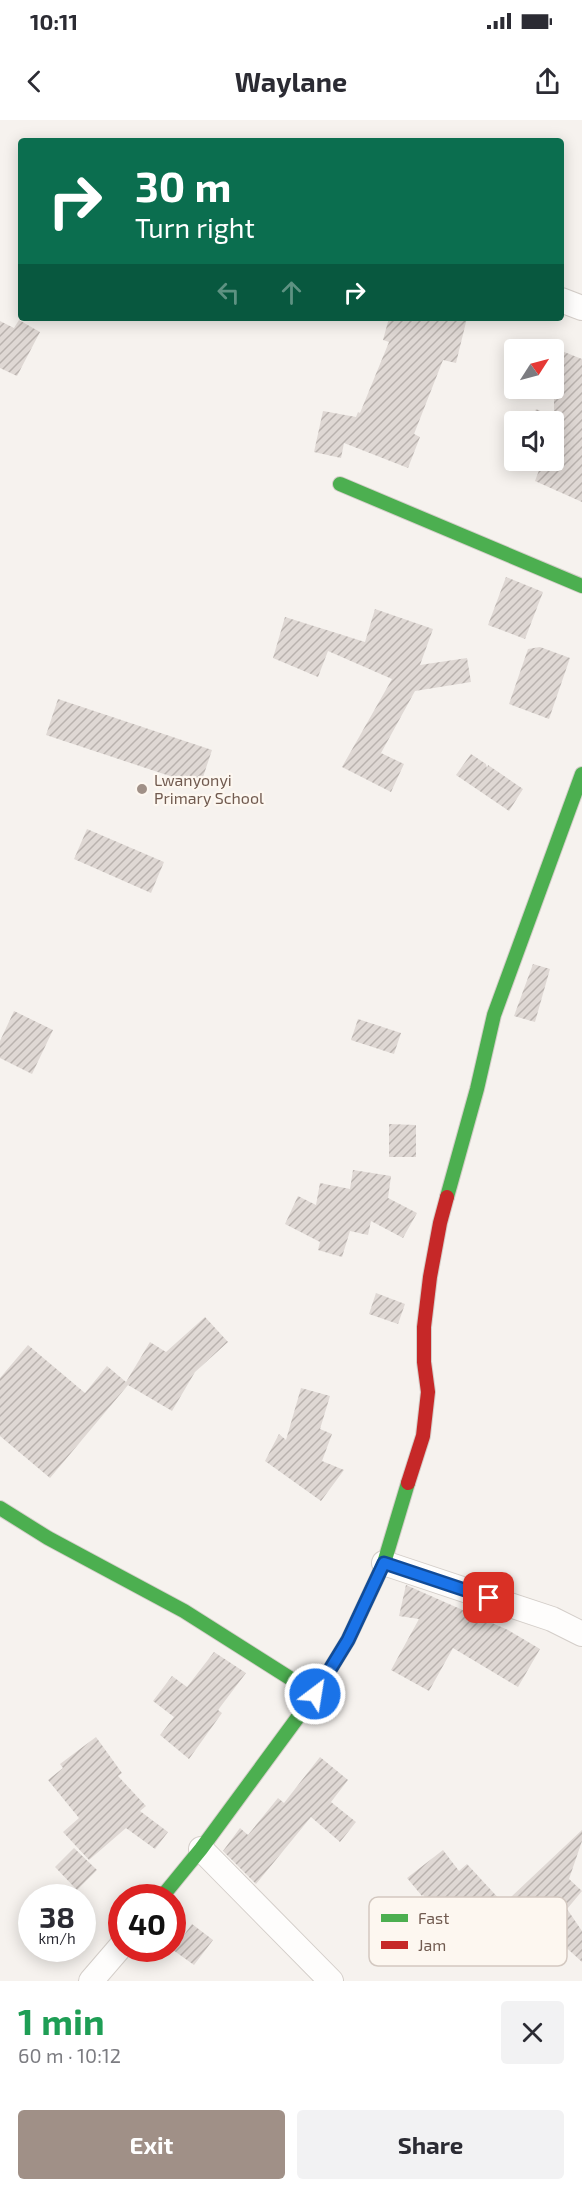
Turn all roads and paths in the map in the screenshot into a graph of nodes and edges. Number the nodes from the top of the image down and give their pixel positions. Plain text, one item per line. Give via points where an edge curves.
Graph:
1 (564, 301) edge
2 (582, 308) edge
3 (340, 484) dead end
4 (582, 586) edge
5 (582, 774) edge
6 (0, 1508) edge
7 (384, 1563) junction
8 (582, 1634) edge
9 (315, 1694) junction
10 (201, 1850) junction
11 (173, 1884) edge
12 (108, 1961) edge
13 (91, 1981) edge
14 (331, 1981) edge

1 - 2 street
3 - 4 street
5 - 7 street via 494,1015 440,1223 424,1327 428,1392 423,1436
6 - 9 street via 184,1611
7 - 8 street via 552,1618
7 - 9 street via 348,1640
9 - 10 street
10 - 11 street
10 - 14 street
12 - 13 street

